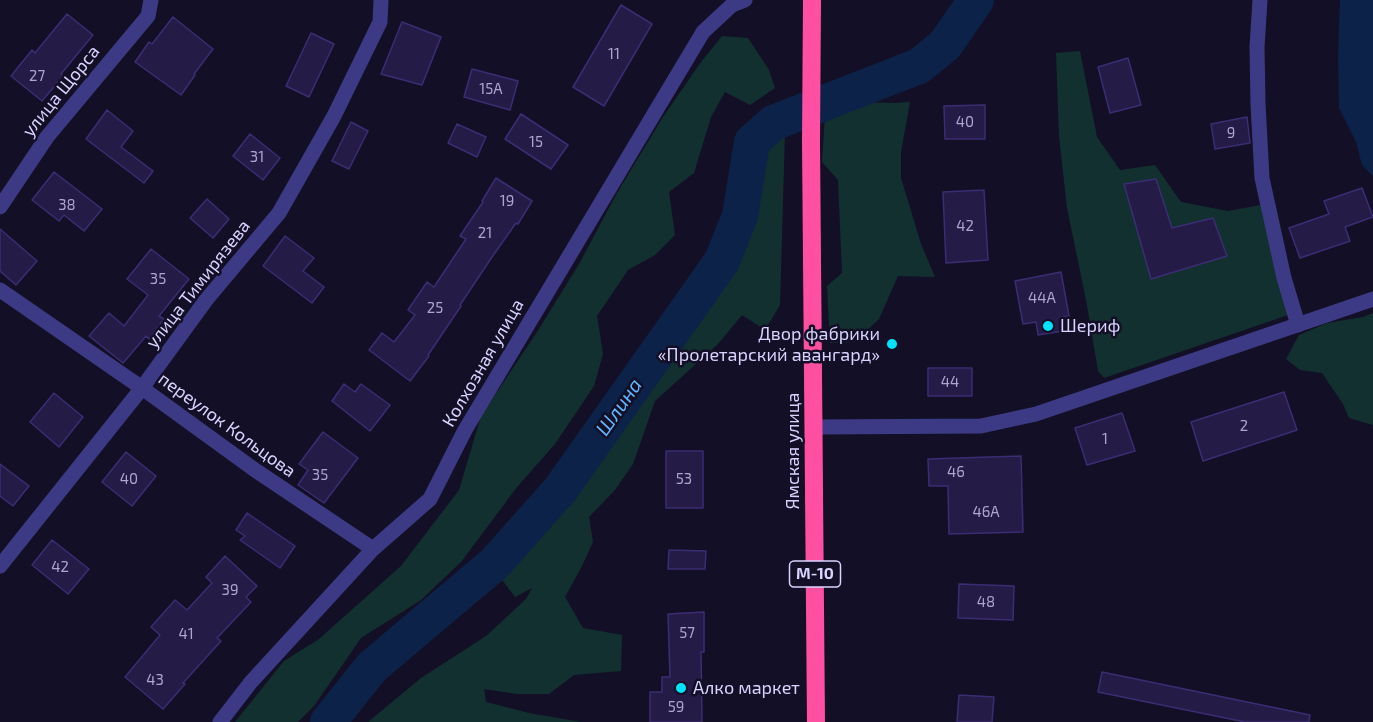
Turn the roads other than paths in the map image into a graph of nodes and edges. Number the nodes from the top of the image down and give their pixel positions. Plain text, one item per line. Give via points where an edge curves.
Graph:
1 (151, 0) edge
2 (381, 0) edge
3 (746, 0) edge
4 (812, 0) edge
5 (1260, 0) edge
6 (0, 207) edge
7 (0, 290) edge
8 (1373, 300) edge
9 (1298, 325) junction
10 (142, 388) junction
11 (814, 427) junction
12 (373, 549) junction
13 (0, 566) edge
14 (220, 722) edge
15 (816, 722) edge

1 - 6 street, улица Щорса via 148,16 47,137
2 - 10 street, улица Тимирязева via 380,21 334,116 279,213 206,300
3 - 12 street, Колхозная улица via 732,5 703,32 465,430 430,498
4 - 11 highway, Ямская улица / М-10
5 - 9 street via 1257,47 1262,178
7 - 10 street, переулок Кольцова
8 - 9 street
9 - 11 street via 1036,414 981,426
10 - 12 street, переулок Кольцова
10 - 13 street, улица Тимирязева
11 - 15 highway, Ямская улица / М-10
12 - 14 street, Колхозная улица via 251,682

